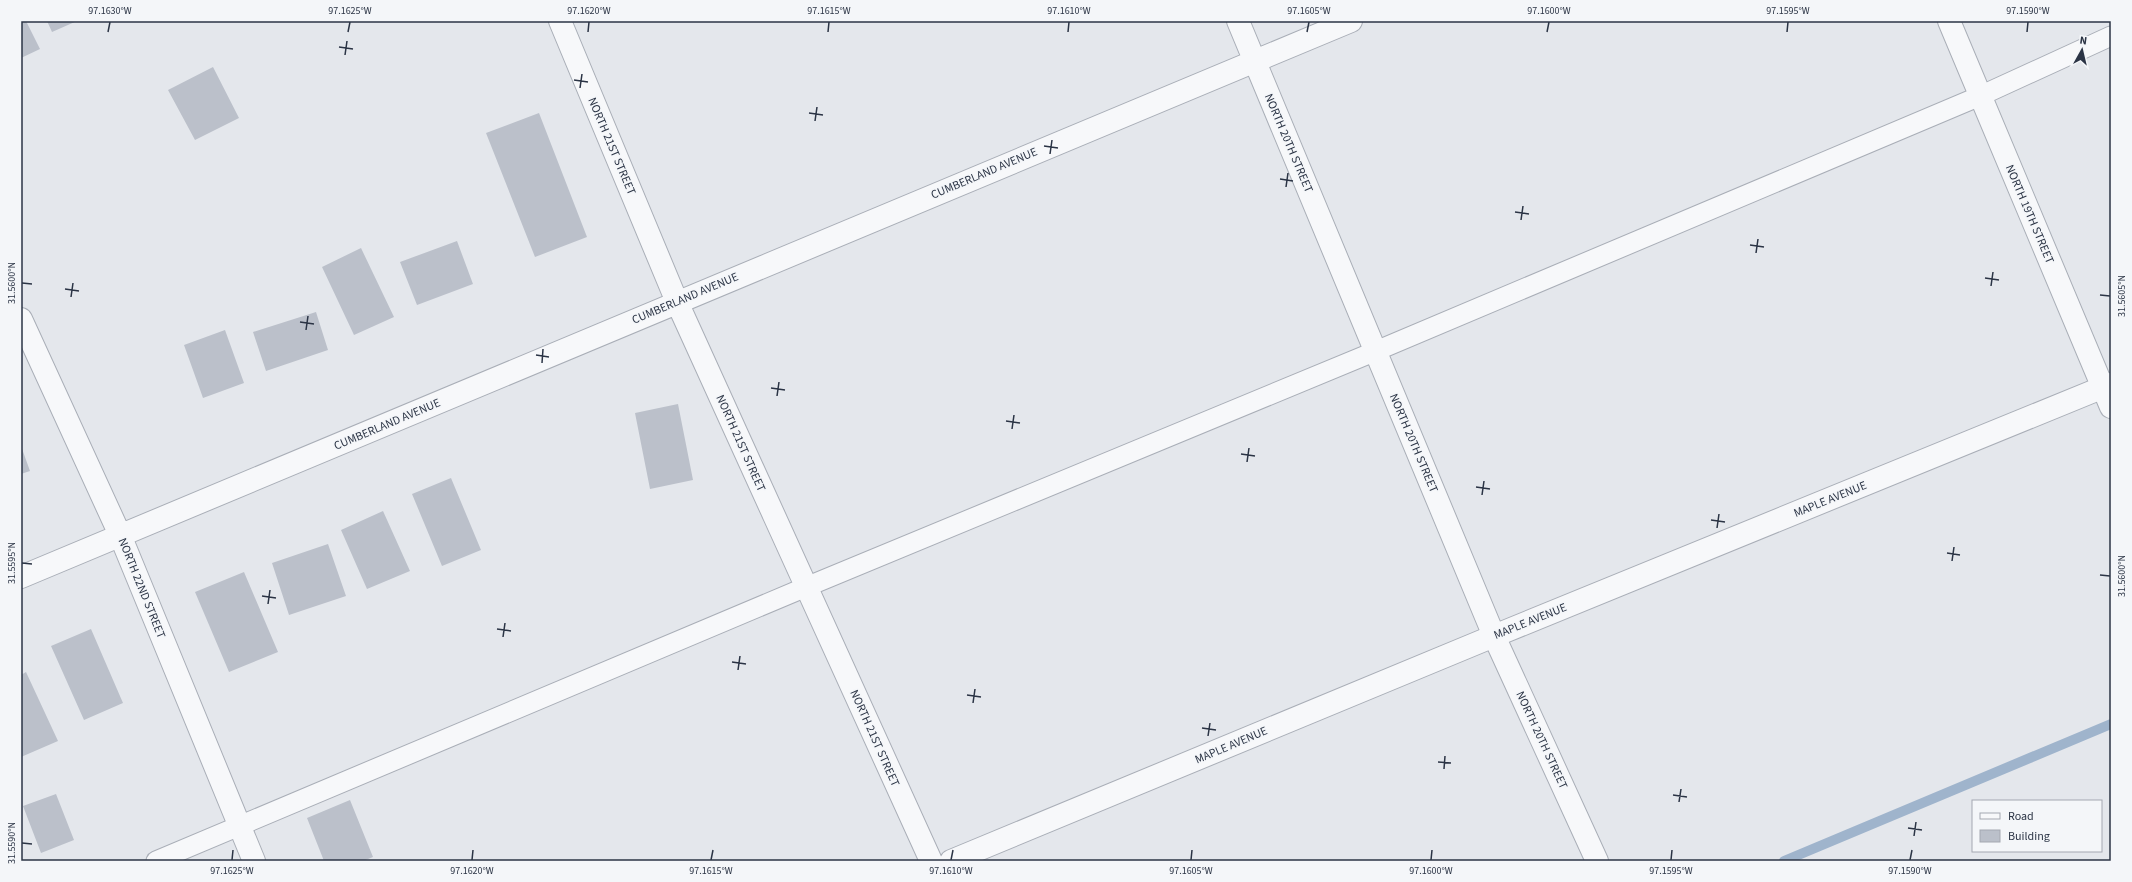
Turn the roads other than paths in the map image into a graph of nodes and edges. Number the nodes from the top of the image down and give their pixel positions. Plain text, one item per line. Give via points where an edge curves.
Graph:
1 (560, 21) edge
2 (1238, 21) edge
3 (1350, 21) edge
4 (1949, 21) edge
5 (2111, 36) edge
6 (1255, 60) junction
7 (1980, 96) junction
8 (677, 302) junction
9 (21, 319) edge
10 (1376, 351) junction
11 (2108, 393) edge
12 (120, 536) junction
13 (21, 577) edge
14 (806, 587) junction
15 (1494, 636) junction
16 (240, 826) junction
17 (156, 861) edge
18 (254, 861) edge
19 (931, 861) edge
20 (951, 861) edge
21 (1597, 861) edge

1 - 8 street, NORTH 21ST STREET
2 - 6 street, NORTH 20TH STREET
3 - 6 street, CUMBERLAND AVENUE
4 - 7 street, NORTH 19TH STREET
5 - 7 lane
6 - 8 street, CUMBERLAND AVENUE
6 - 10 street, NORTH 20TH STREET
7 - 10 lane
7 - 11 street, NORTH 19TH STREET
8 - 12 street, CUMBERLAND AVENUE
8 - 14 street, NORTH 21ST STREET
9 - 12 street, NORTH 22ND STREET
10 - 14 lane
10 - 15 street, NORTH 20TH STREET
11 - 15 street, MAPLE AVENUE
12 - 13 street, CUMBERLAND AVENUE
12 - 16 street, NORTH 22ND STREET
14 - 16 lane
14 - 19 street, NORTH 21ST STREET
15 - 20 street, MAPLE AVENUE
15 - 21 street, NORTH 20TH STREET
16 - 17 lane
16 - 18 street, NORTH 22ND STREET

